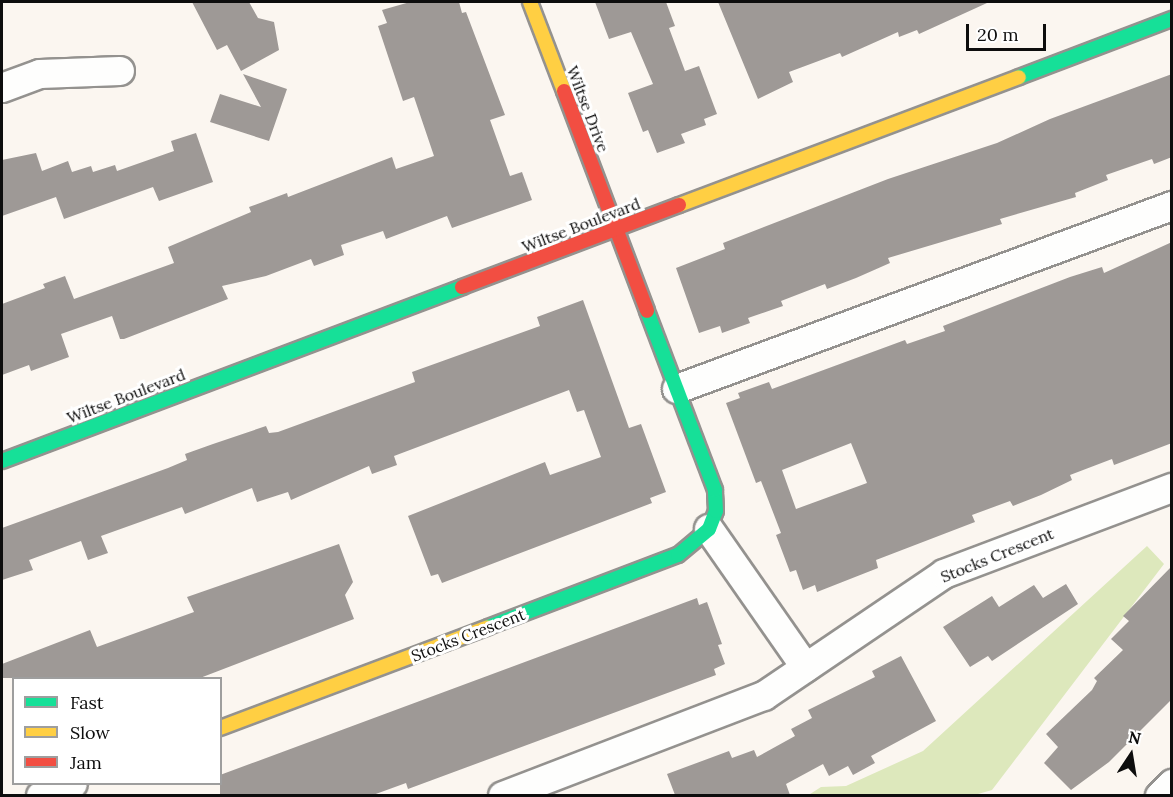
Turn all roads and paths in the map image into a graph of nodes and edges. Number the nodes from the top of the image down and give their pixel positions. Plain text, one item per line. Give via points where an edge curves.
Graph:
1 (530, 2) edge
2 (1172, 19) edge
3 (120, 71) dead end
4 (2, 88) edge
5 (1172, 206) edge
6 (616, 229) junction
7 (677, 389) junction
8 (2, 461) edge
9 (1172, 488) edge
10 (709, 530) junction
11 (806, 668) junction
12 (222, 727) edge
13 (1172, 784) edge
14 (68, 785) edge
15 (42, 795) edge
16 (502, 795) edge
17 (1160, 795) edge

1 - 6 street, Wiltse Drive
2 - 6 street, Wiltse Boulevard
3 - 4 street via 40,74
5 - 7 street
6 - 7 street
6 - 8 street, Wiltse Boulevard
7 - 10 street via 715,490 716,511
9 - 11 street, Stocks Crescent via 944,574
10 - 11 street
10 - 12 street, Stocks Crescent via 678,555
11 - 16 street, Stocks Crescent via 764,696
13 - 17 street
14 - 15 street

